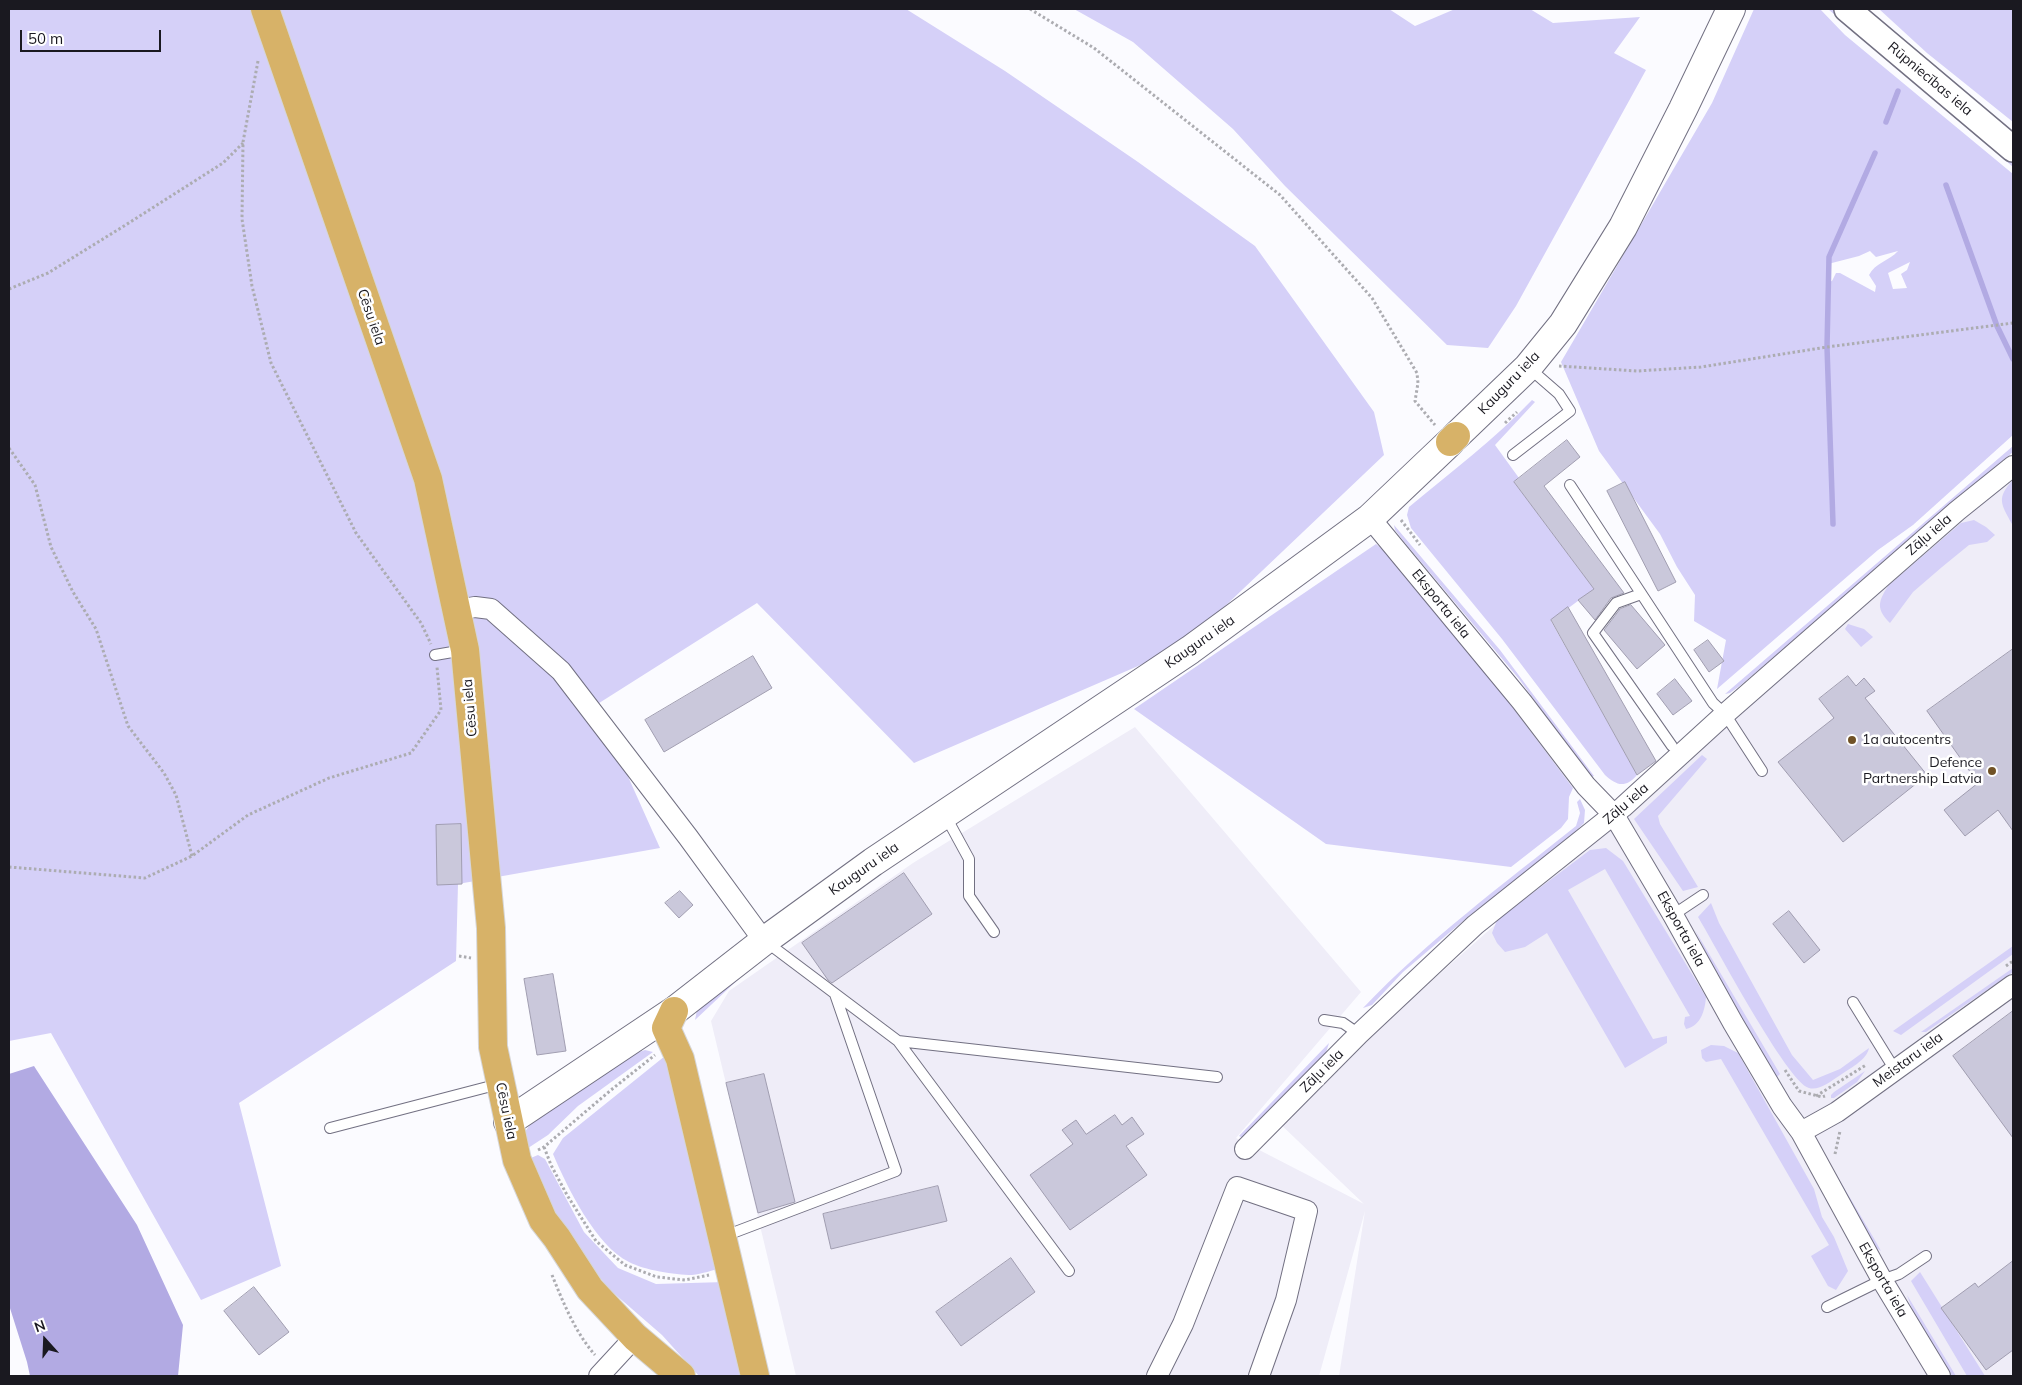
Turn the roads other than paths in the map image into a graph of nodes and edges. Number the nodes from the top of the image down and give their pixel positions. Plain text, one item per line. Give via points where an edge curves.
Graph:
1 (265, 9) edge
2 (1731, 9) edge
3 (1847, 9) edge
4 (2013, 149) edge
5 (1528, 367) junction
6 (1513, 455) dead end
7 (2013, 466) edge
8 (1570, 485) dead end
9 (1370, 518) junction
10 (1641, 594) junction
11 (456, 610) junction
12 (465, 650) junction
13 (435, 655) road end
14 (1725, 714) junction
15 (1672, 746) dead end
16 (1762, 770) dead end
17 (944, 814) junction
18 (1614, 814) junction
19 (1703, 895) dead end
20 (1673, 915) junction
21 (994, 932) dead end
22 (764, 941) junction
23 (2013, 985) edge
24 (834, 994) junction
25 (1854, 1002) dead end
26 (674, 1011) junction
27 (1324, 1020) dead end
28 (1359, 1034) junction
29 (898, 1042) junction
30 (1895, 1070) junction
31 (1217, 1077) dead end
32 (500, 1083) junction
33 (508, 1122) junction
34 (330, 1128) dead end
35 (1801, 1132) junction
36 (1245, 1149) dead end
37 (722, 1237) junction
38 (1926, 1256) dead end
39 (1069, 1270) dead end
40 (1882, 1280) junction
41 (1827, 1307) dead end
42 (635, 1337) junction
43 (599, 1376) edge
44 (681, 1376) edge
45 (755, 1376) edge
46 (1157, 1376) edge
47 (1259, 1376) edge
48 (1940, 1376) edge

1 - 11 main road, Cēsu iela via 428,479
2 - 5 main road, Kauguru iela via 1623,227 1563,324
3 - 4 street, Rūpniecības iela
5 - 6 lane via 1559,394 1570,410
5 - 9 main road, Kauguru iela via 1448,435
7 - 14 street, Zāļu iela
8 - 10 lane
9 - 17 main road, Kauguru iela via 1190,650
9 - 18 street, Eksporta iela via 1522,702 1586,786
10 - 14 lane via 1713,703
10 - 15 lane via 1616,603 1593,633
11 - 12 main road, Cēsu iela
11 - 22 street via 491,609 561,671
12 - 13 lane
12 - 32 main road, Cēsu iela via 491,928 493,1047
14 - 16 lane
14 - 18 street, Zāļu iela
17 - 21 lane via 969,858 969,896
17 - 22 main road, Kauguru iela
18 - 20 street, Eksporta iela
18 - 28 street, Zāļu iela via 1475,925
19 - 20 lane
20 - 35 street, Eksporta iela via 1732,1022
22 - 24 lane
22 - 26 main road, Kauguru iela
23 - 30 street, Meistaru iela
24 - 29 lane
24 - 37 lane via 896,1171
25 - 30 lane
26 - 33 main road, Kauguru iela
26 - 37 main road via 666,1028 680,1059
27 - 28 lane via 1343,1023
28 - 36 street, Zāļu iela
29 - 31 lane
29 - 39 lane
30 - 35 street, Meistaru iela via 1837,1112
32 - 33 main road, Cēsu iela
32 - 34 lane
33 - 42 main road, Cēsu iela via 517,1160 543,1220 590,1289
35 - 40 street, Eksporta iela
37 - 45 main road
38 - 40 lane via 1899,1274
40 - 41 lane
40 - 48 street, Eksporta iela
42 - 43 street
42 - 44 main road, Cēsu iela
46 - 47 street via 1183,1324 1237,1187 1307,1211 1286,1300

